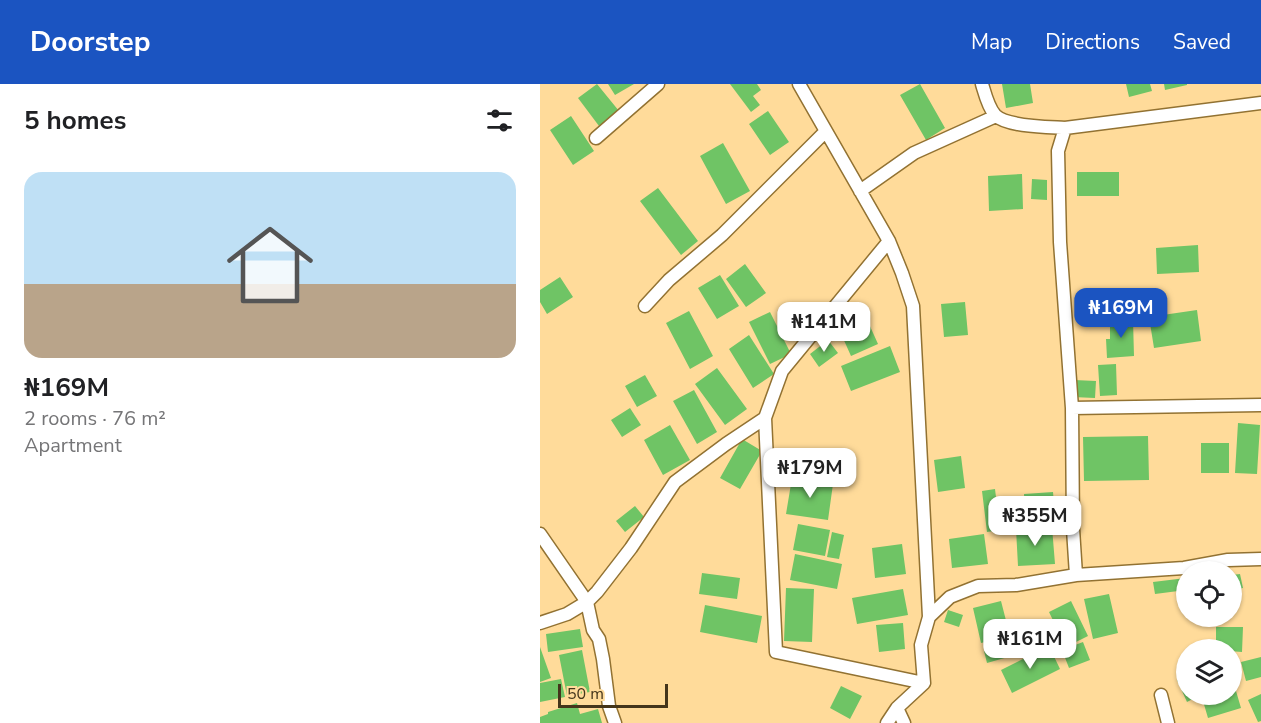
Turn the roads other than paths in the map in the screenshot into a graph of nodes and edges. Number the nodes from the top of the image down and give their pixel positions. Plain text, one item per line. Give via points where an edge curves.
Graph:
1 (658, 84) edge
2 (799, 84) edge
3 (982, 84) edge
4 (645, 88) edge
5 (1261, 103) edge
6 (996, 116) junction
7 (1065, 128) junction
8 (826, 131) junction
9 (596, 138) dead end
10 (860, 191) junction
11 (889, 241) junction
12 (645, 306) dead end
13 (1261, 405) edge
14 (1072, 408) junction
15 (765, 418) junction
16 (540, 534) edge
17 (1261, 559) edge
18 (1076, 574) junction
19 (587, 602) junction
20 (929, 617) junction
21 (540, 623) edge
22 (924, 683) junction
23 (1161, 695) dead end
24 (897, 708) junction
25 (615, 723) edge
26 (887, 723) edge
27 (904, 723) edge
28 (1168, 723) edge

1 - 4 street
2 - 8 street
3 - 6 street
4 - 9 street
5 - 7 street
6 - 7 street via 1011,123
6 - 10 street via 914,153
7 - 14 street via 1058,151
8 - 10 street
8 - 12 street
10 - 11 street
11 - 15 street via 782,370
11 - 20 street via 913,306
13 - 14 street
14 - 18 street
15 - 19 street via 675,483 632,548
15 - 22 street via 776,652
16 - 19 street
17 - 18 street
18 - 20 street via 1016,585 978,586 950,597
19 - 21 street
19 - 25 street via 599,639
20 - 22 street via 921,645
22 - 24 street
23 - 28 street
24 - 26 street
24 - 27 street

